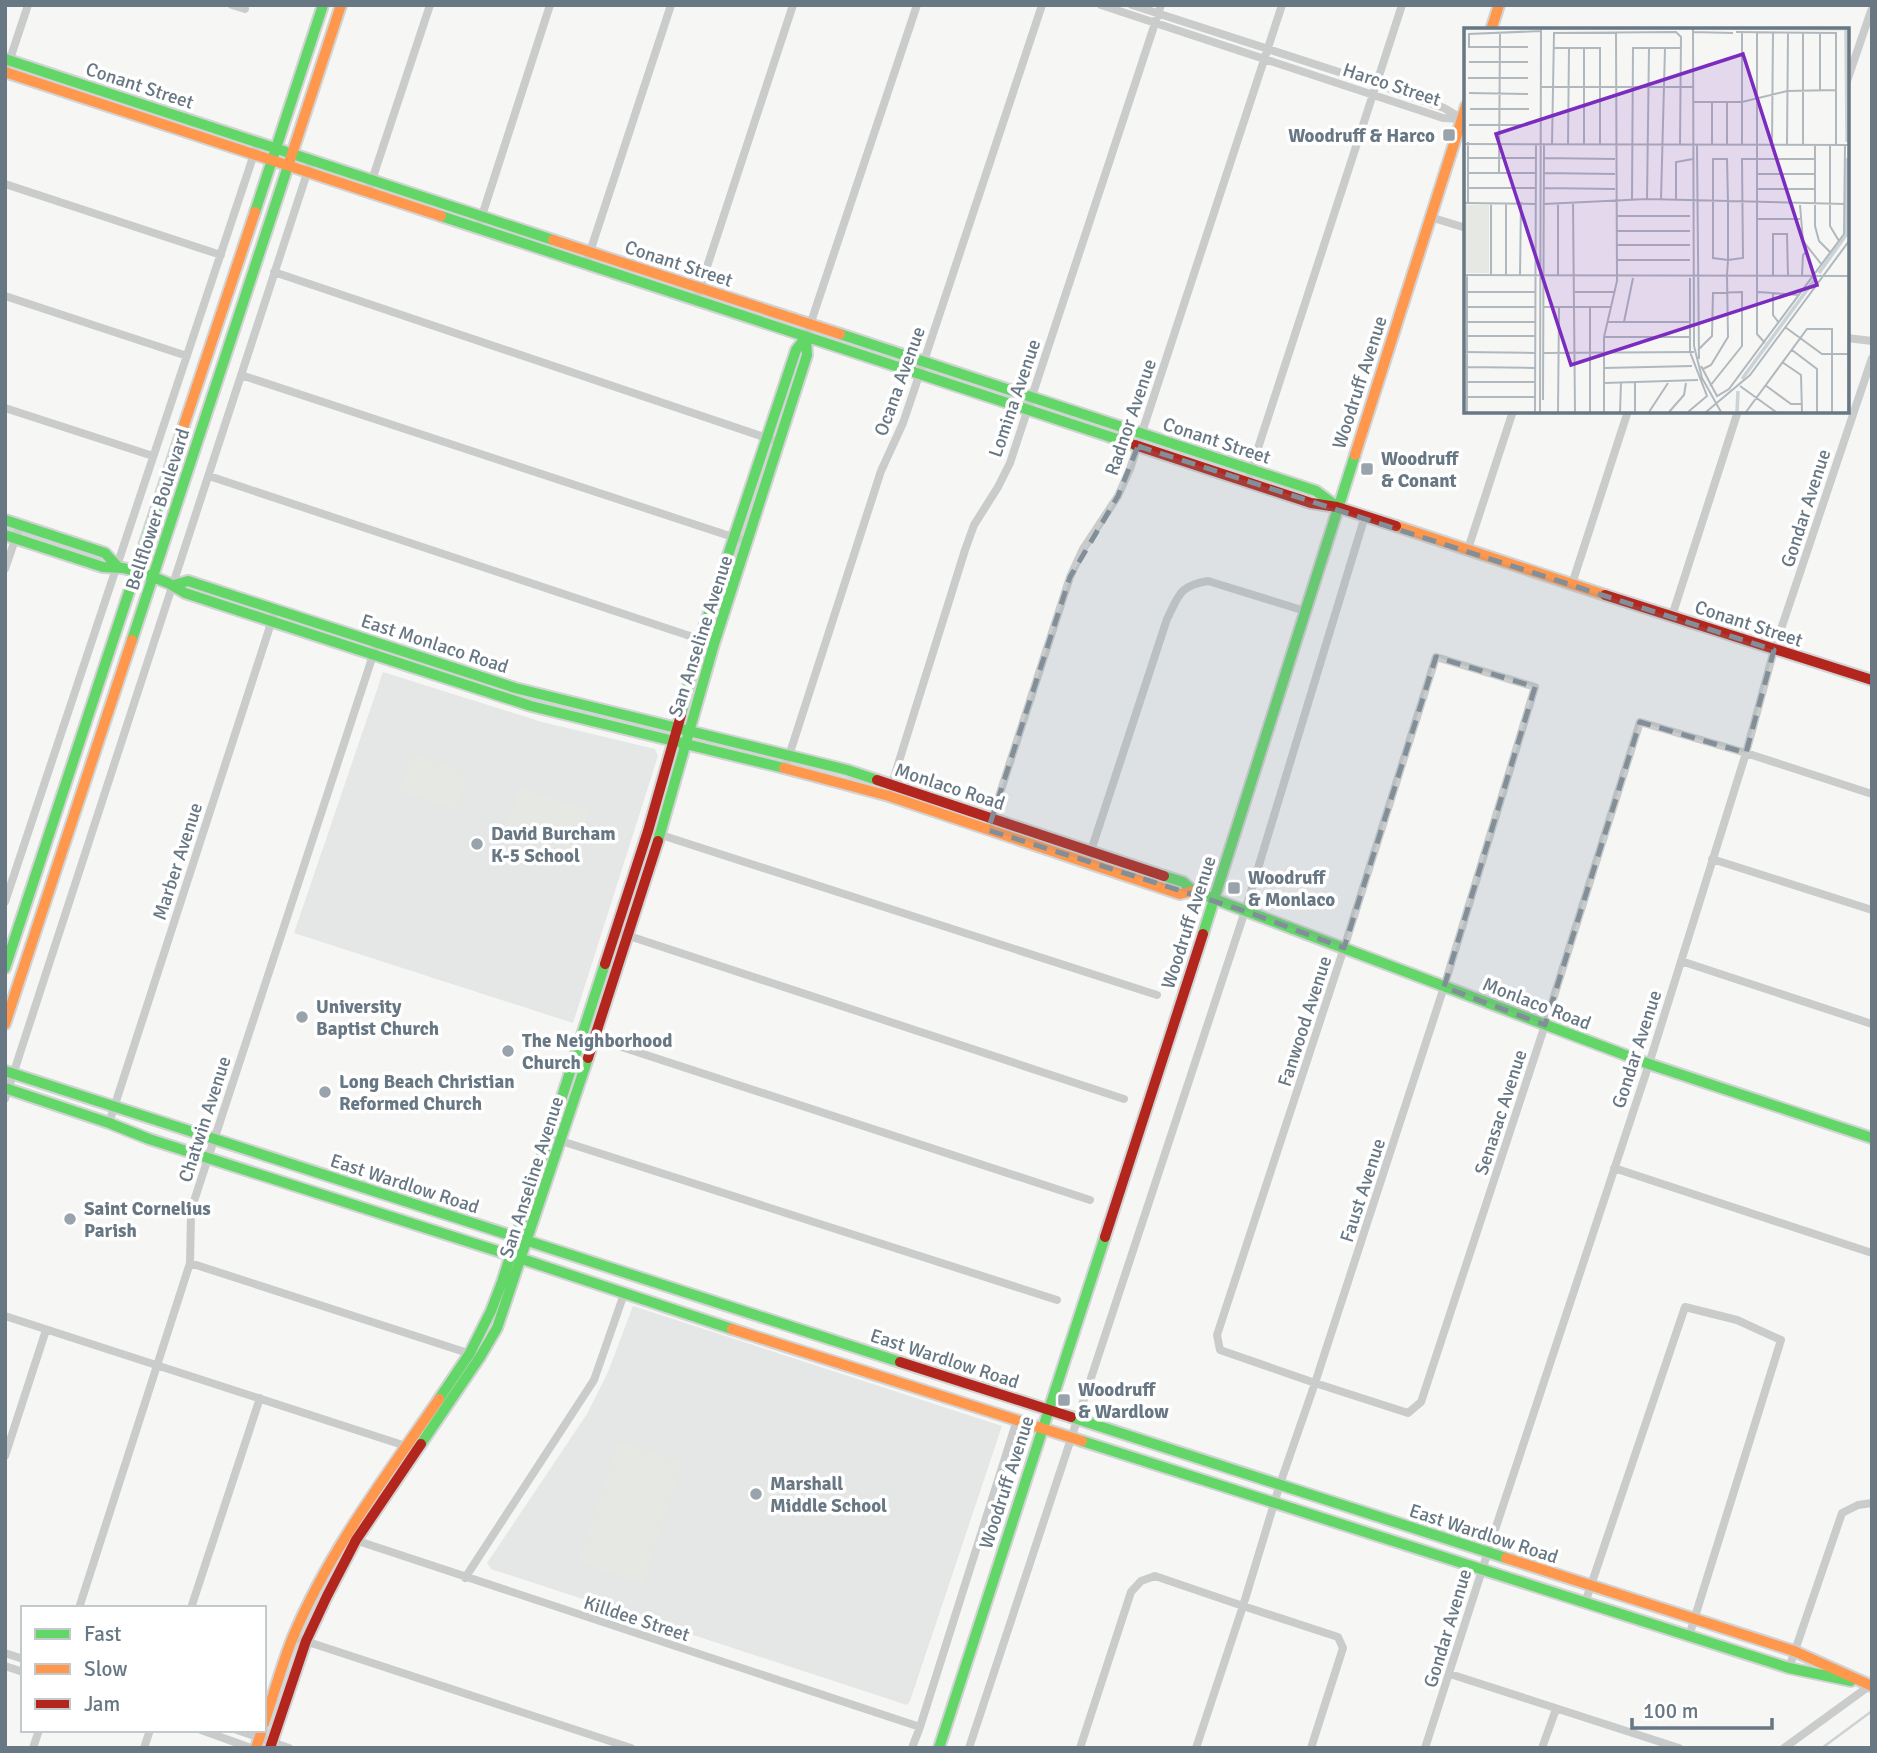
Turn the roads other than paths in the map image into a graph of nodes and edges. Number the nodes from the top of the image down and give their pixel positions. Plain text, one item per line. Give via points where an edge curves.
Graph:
1 (28, 5) edge
2 (232, 5) edge
3 (323, 5) edge
4 (341, 5) edge
5 (430, 5) edge
6 (550, 5) edge
7 (671, 5) edge
8 (793, 5) edge
9 (917, 5) edge
10 (1042, 5) edge
11 (1101, 5) edge
12 (1132, 5) edge
13 (1282, 5) edge
14 (1402, 5) edge
15 (1499, 5) edge
16 (1872, 8) edge
17 (244, 9) dead end
18 (1160, 10) edge
19 (1156, 23) junction
20 (1492, 28) edge
21 (1268, 48) junction
22 (1265, 58) junction
23 (8, 60) edge
24 (5, 73) edge
25 (1849, 75) edge
26 (1376, 84) junction
27 (1373, 94) junction
28 (1464, 111) edge
29 (1461, 119) junction
30 (258, 142) junction
31 (276, 148) junction
32 (293, 154) junction
33 (254, 155) junction
34 (312, 160) junction
35 (272, 161) junction
36 (289, 166) junction
37 (307, 172) junction
38 (373, 180) junction
39 (5, 184) edge
40 (368, 192) junction
41 (482, 216) junction
42 (1430, 217) junction
43 (1464, 227) edge
44 (478, 228) junction
45 (590, 252) junction
46 (221, 255) junction
47 (586, 264) junction
48 (274, 272) junction
49 (700, 288) junction
50 (5, 296) edge
51 (696, 300) junction
52 (810, 324) junction
53 (806, 337) junction
54 (1849, 338) edge
55 (1872, 341) edge
56 (187, 355) junction
57 (1872, 358) edge
58 (924, 362) junction
59 (240, 374) junction
60 (920, 374) junction
61 (1030, 404) junction
62 (5, 408) edge
63 (1512, 413) edge
64 (1627, 413) edge
65 (1737, 413) edge
66 (1142, 434) junction
67 (766, 438) junction
68 (779, 442) junction
69 (1138, 446) junction
70 (153, 456) junction
71 (1251, 470) junction
72 (209, 476) junction
73 (1247, 482) junction
74 (1337, 507) junction
75 (1365, 516) junction
76 (5, 520) edge
77 (20, 525) junction
78 (10, 536) edge
79 (733, 537) junction
80 (748, 542) junction
81 (1468, 550) junction
82 (117, 566) junction
83 (5, 569) edge
84 (135, 572) junction
85 (153, 578) junction
86 (1572, 584) junction
87 (174, 585) junction
88 (275, 609) junction
89 (1305, 611) junction
90 (1672, 616) junction
91 (271, 622) junction
92 (700, 640) junction
93 (377, 643) junction
94 (714, 644) junction
95 (1774, 650) junction
96 (373, 655) junction
97 (1487, 672) joint
98 (1872, 680) edge
99 (683, 729) junction
100 (674, 741) junction
101 (686, 743) junction
102 (1746, 753) junction
103 (788, 755) junction
104 (785, 768) junction
105 (892, 784) junction
106 (1872, 794) edge
107 (889, 796) junction
108 (992, 818) junction
109 (988, 830) junction
110 (648, 831) junction
111 (660, 834) junction
112 (1091, 851) junction
113 (1712, 859) junction
114 (1087, 863) junction
115 (1193, 891) junction
116 (1213, 898) junction
117 (5, 902) edge
118 (1872, 910) edge
119 (1245, 911) junction
120 (622, 934) junction
121 (1344, 948) junction
122 (1681, 961) junction
123 (5, 968) edge
124 (1444, 987) junction
125 (1157, 995) dead end
126 (5, 1024) edge
127 (1872, 1024) edge
128 (1545, 1025) junction
129 (582, 1034) junction
130 (595, 1039) junction
131 (1648, 1064) junction
132 (10, 1072) edge
133 (6, 1092) edge
134 (1124, 1099) dead end
135 (114, 1107) junction
136 (109, 1123) junction
137 (1872, 1138) edge
138 (555, 1139) junction
139 (214, 1140) junction
140 (208, 1158) junction
141 (1614, 1168) junction
142 (314, 1172) junction
143 (308, 1190) junction
144 (1090, 1200) dead end
145 (414, 1204) junction
146 (409, 1222) junction
147 (522, 1239) junction
148 (1872, 1253) edge
149 (510, 1255) junction
150 (522, 1259) junction
151 (190, 1263) junction
152 (624, 1294) junction
153 (1057, 1300) dead end
154 (5, 1316) edge
155 (46, 1330) junction
156 (475, 1355) junction
157 (156, 1364) junction
158 (1315, 1384) junction
159 (260, 1398) junction
160 (1048, 1410) junction
161 (1077, 1419) junction
162 (1017, 1420) junction
163 (1042, 1428) junction
164 (1072, 1437) junction
165 (413, 1448) junction
166 (5, 1456) edge
167 (1280, 1484) junction
168 (1275, 1502) junction
169 (1872, 1503) edge
170 (351, 1539) junction
171 (1487, 1552) junction
172 (1482, 1569) junction
173 (465, 1578) junction
174 (1591, 1586) junction
175 (1585, 1603) junction
176 (80, 1606) edge
177 (192, 1606) edge
178 (1243, 1606) junction
179 (1693, 1619) junction
180 (1689, 1636) junction
181 (293, 1637) junction
182 (306, 1641) junction
183 (1794, 1651) junction
184 (1789, 1668) junction
185 (1450, 1674) junction
186 (1871, 1685) edge
187 (1556, 1709) junction
188 (266, 1717) edge
189 (920, 1727) junction
190 (211, 1732) edge
191 (241, 1732) edge
192 (257, 1741) edge
193 (271, 1745) edge
194 (289, 1748) edge
195 (631, 1748) edge
196 (912, 1748) edge
197 (939, 1748) edge
198 (969, 1748) edge
199 (1080, 1748) edge
200 (1196, 1748) edge
201 (1311, 1748) edge
202 (1425, 1748) edge
203 (1542, 1748) edge
204 (1679, 1748) edge
205 (1784, 1748) edge

1 - 23 street
2 - 17 street
3 - 31 street, Bellflower Boulevard
4 - 32 street, Bellflower Boulevard
5 - 38 street
6 - 41 street
7 - 45 street
8 - 49 street
9 - 52 street, San Anseline Avenue
10 - 58 street, Ocana Avenue
11 - 19 street, Harco Street
12 - 18 street, Harco Street
13 - 21 street, Radnor Avenue
14 - 26 street
15 - 20 street
16 - 25 street
18 - 19 street, Lomina Avenue
18 - 21 street, Harco Street
19 - 22 street, Harco Street
19 - 61 street, Lomina Avenue
21 - 22 street, Radnor Avenue
21 - 26 street, Harco Street
22 - 27 street, Harco Street
22 - 66 street, Radnor Avenue
23 - 24 street
23 - 30 street, Conant Street
24 - 33 street, Conant Street
26 - 27 street
26 - 29 street, Harco Street
27 - 29 street, Harco Street via 1443,118
27 - 71 street
28 - 29 street, Woodruff Avenue
29 - 42 street, Woodruff Avenue
30 - 31 street, Conant Street
30 - 33 street, Bellflower Boulevard
31 - 32 street, Conant Street
31 - 35 street, Bellflower Boulevard
32 - 34 street, Conant Street
32 - 36 street, Bellflower Boulevard
33 - 35 street, Conant Street
33 - 46 street, Bellflower Boulevard
34 - 37 street, Bellflower Boulevard
34 - 38 street, Conant Street
35 - 36 street, Conant Street
35 - 84 street, Bellflower Boulevard
36 - 37 street, Conant Street
36 - 85 street, Bellflower Boulevard
37 - 40 street, Conant Street
37 - 48 street, Bellflower Boulevard
38 - 40 street
38 - 41 street, Conant Street
39 - 46 street
40 - 44 street, Conant Street
41 - 44 street
41 - 45 street, Conant Street
42 - 43 street
42 - 74 street, Woodruff Avenue
44 - 47 street, Conant Street
45 - 47 street
45 - 49 street, Conant Street
46 - 56 street, Bellflower Boulevard
47 - 51 street, Conant Street
48 - 59 street, Bellflower Boulevard
48 - 67 street
49 - 51 street
49 - 52 street, Conant Street
50 - 56 street
51 - 53 street, Conant Street
52 - 53 street, San Anseline Avenue
52 - 58 street, Conant Street
53 - 60 street, Conant Street
53 - 67 street, San Anseline Avenue via 796,350
53 - 68 street, San Anseline Avenue via 807,355
54 - 55 street
56 - 70 street, Bellflower Boulevard
57 - 95 street, Gondar Avenue
58 - 60 street, Ocana Avenue
58 - 61 street, Conant Street
59 - 72 street, Bellflower Boulevard
59 - 79 street
60 - 61 street, Conant Street
60 - 103 street, Ocana Avenue via 881,471
61 - 66 street, Conant Street
61 - 69 street, Conant Street
61 - 105 street, Lomina Avenue via 1010,464 974,525
62 - 70 street
63 - 81 street
64 - 86 street
65 - 90 street
66 - 69 street, Radnor Avenue
66 - 71 street, Conant Street
67 - 68 street
67 - 79 street, San Anseline Avenue
68 - 80 street, San Anseline Avenue
69 - 73 street, Conant Street
69 - 108 street, Radnor Avenue via 1118,496 1070,577
70 - 82 street, Bellflower Boulevard
71 - 73 street
71 - 74 street, Conant Street via 1316,491
72 - 87 street, Bellflower Boulevard
72 - 92 street
73 - 74 street, Conant Street
74 - 75 street, Conant Street
74 - 89 street, Woodruff Avenue
75 - 81 street, Conant Street
75 - 119 street
76 - 77 street
77 - 78 street
77 - 82 street via 105,553
78 - 82 street, East Monlaco Road via 103,567
78 - 83 street
79 - 80 street
79 - 92 street, San Anseline Avenue
80 - 94 street, San Anseline Avenue
81 - 86 street, Conant Street
82 - 84 street, East Monlaco Road
82 - 117 street, Bellflower Boulevard
84 - 85 street, East Monlaco Road
84 - 123 street, Bellflower Boulevard
85 - 87 street, East Monlaco Road
85 - 126 street, Bellflower Boulevard
86 - 90 street, Conant Street
87 - 88 street, East Monlaco Road via 188,581
87 - 91 street, East Monlaco Road via 185,593
87 - 132 street, Bellflower Boulevard
88 - 91 street, Marber Avenue
88 - 93 street, East Monlaco Road
89 - 112 street via 1208,581 1180,592 1167,619
89 - 116 street, Woodruff Avenue
90 - 95 street, Conant Street
91 - 96 street, East Monlaco Road
91 - 135 street, Marber Avenue
92 - 94 street
92 - 99 street, San Anseline Avenue
93 - 96 street, Chatwin Avenue
93 - 99 street, East Monlaco Road via 515,688
94 - 99 street, San Anseline Avenue
95 - 98 street, Conant Street
95 - 102 street, Gondar Avenue
96 - 100 street, East Monlaco Road via 531,706
96 - 139 street, Chatwin Avenue
97 - 121 street, Fanwood Avenue via 1436,657
97 - 124 street, Faust Avenue via 1535,687
99 - 100 street, San Anseline Avenue
99 - 101 street, San Anseline Avenue
99 - 103 street, Monlaco Road
100 - 101 street, East Monlaco Road
100 - 110 street, San Anseline Avenue
101 - 104 street, Monlaco Road
101 - 111 street, San Anseline Avenue
102 - 106 street
102 - 113 street, Gondar Avenue
102 - 128 street, Senasac Avenue via 1640,722
103 - 104 street, Ocana Avenue
103 - 105 street, Monlaco Road
104 - 107 street, Monlaco Road
105 - 107 street, Lomina Avenue
105 - 108 street, Monlaco Road
107 - 109 street, Monlaco Road
108 - 109 street, Radnor Avenue
108 - 112 street, Monlaco Road
109 - 114 street, Monlaco Road
110 - 111 street
110 - 120 street, San Anseline Avenue
111 - 120 street, San Anseline Avenue
111 - 125 street
112 - 114 street
112 - 115 street, Monlaco Road via 1183,882
113 - 118 street
113 - 122 street, Gondar Avenue
114 - 115 street, Monlaco Road via 1180,894
115 - 116 street, Monlaco Road
116 - 119 street, Monlaco Road
116 - 160 street, Woodruff Avenue
119 - 121 street, Monlaco Road
119 - 161 street
120 - 129 street, San Anseline Avenue
120 - 130 street, San Anseline Avenue
120 - 134 street
121 - 124 street, Monlaco Road
121 - 158 street, Fanwood Avenue via 1217,1335 1220,1350
122 - 127 street
122 - 131 street, Gondar Avenue
124 - 128 street, Monlaco Road
124 - 158 street, Faust Avenue
128 - 131 street, Monlaco Road
128 - 158 street, Senasac Avenue via 1421,1402 1408,1413
129 - 130 street
129 - 138 street, San Anseline Avenue
130 - 138 street, San Anseline Avenue
130 - 144 street
131 - 137 street, Monlaco Road
131 - 141 street, Gondar Avenue
132 - 133 street, Bellflower Boulevard
132 - 135 street, East Wardlow Road
133 - 136 street, East Wardlow Road
135 - 136 street, Marber Avenue
135 - 139 street, East Wardlow Road
136 - 140 street, East Wardlow Road
138 - 147 street, San Anseline Avenue
138 - 153 street
139 - 140 street, Chatwin Avenue
139 - 142 street, East Wardlow Road
140 - 143 street, East Wardlow Road
140 - 151 street, Chatwin Avenue via 191,1214
141 - 148 street
141 - 171 street, Gondar Avenue
142 - 143 street
142 - 145 street, East Wardlow Road
143 - 146 street, East Wardlow Road
145 - 146 street
145 - 147 street, East Wardlow Road
146 - 149 street, East Wardlow Road
147 - 149 street, San Anseline Avenue
147 - 150 street, San Anseline Avenue
147 - 160 street, East Wardlow Road
149 - 150 street, East Wardlow Road
149 - 156 street, San Anseline Avenue
150 - 152 street, East Wardlow Road
150 - 156 street, San Anseline Avenue via 497,1328
151 - 156 street
151 - 157 street, Chatwin Avenue
152 - 162 street, East Wardlow Road
152 - 173 street via 594,1380
154 - 155 street
155 - 157 street
155 - 166 street
156 - 165 street, San Anseline Avenue
157 - 159 street
157 - 176 street, Chatwin Avenue
158 - 167 street, Faust Avenue
159 - 165 street
159 - 177 street
160 - 161 street, East Wardlow Road
160 - 163 street, Woodruff Avenue
161 - 164 street
161 - 167 street, East Wardlow Road
162 - 163 street, East Wardlow Road
162 - 189 street, Woodruff Avenue
163 - 164 street, East Wardlow Road
163 - 197 street, Woodruff Avenue
164 - 168 street, East Wardlow Road
164 - 198 street
165 - 170 street, San Anseline Avenue
167 - 168 street, Faust Avenue
167 - 171 street, East Wardlow Road
168 - 172 street, East Wardlow Road
168 - 178 street, Faust Avenue
169 - 183 street via 1842,1513
170 - 173 street, Killdee Street
170 - 181 street, San Anseline Avenue via 312,1598
170 - 182 street, San Anseline Avenue
171 - 172 street, Gondar Avenue
171 - 174 street, East Wardlow Road
172 - 175 street, East Wardlow Road
172 - 185 street, Gondar Avenue
173 - 189 street, Killdee Street
174 - 175 street
174 - 179 street, East Wardlow Road
174 - 179 street via 1685,1307 1737,1320 1781,1340
175 - 180 street, East Wardlow Road
178 - 199 street via 1155,1576 1141,1581 1131,1592
178 - 200 street, Faust Avenue
178 - 201 street via 1338,1637 1343,1648
179 - 180 street
179 - 183 street, East Wardlow Road
180 - 184 street, East Wardlow Road
181 - 182 street
181 - 188 street, San Anseline Avenue
182 - 193 street, San Anseline Avenue
182 - 195 street
183 - 184 street
183 - 186 street, East Wardlow Road
184 - 186 street, East Wardlow Road
185 - 187 street
185 - 202 street, Gondar Avenue
186 - 205 street
187 - 203 street
187 - 204 street
189 - 196 street, Woodruff Avenue
190 - 192 street
191 - 192 street
192 - 193 street
193 - 194 street

